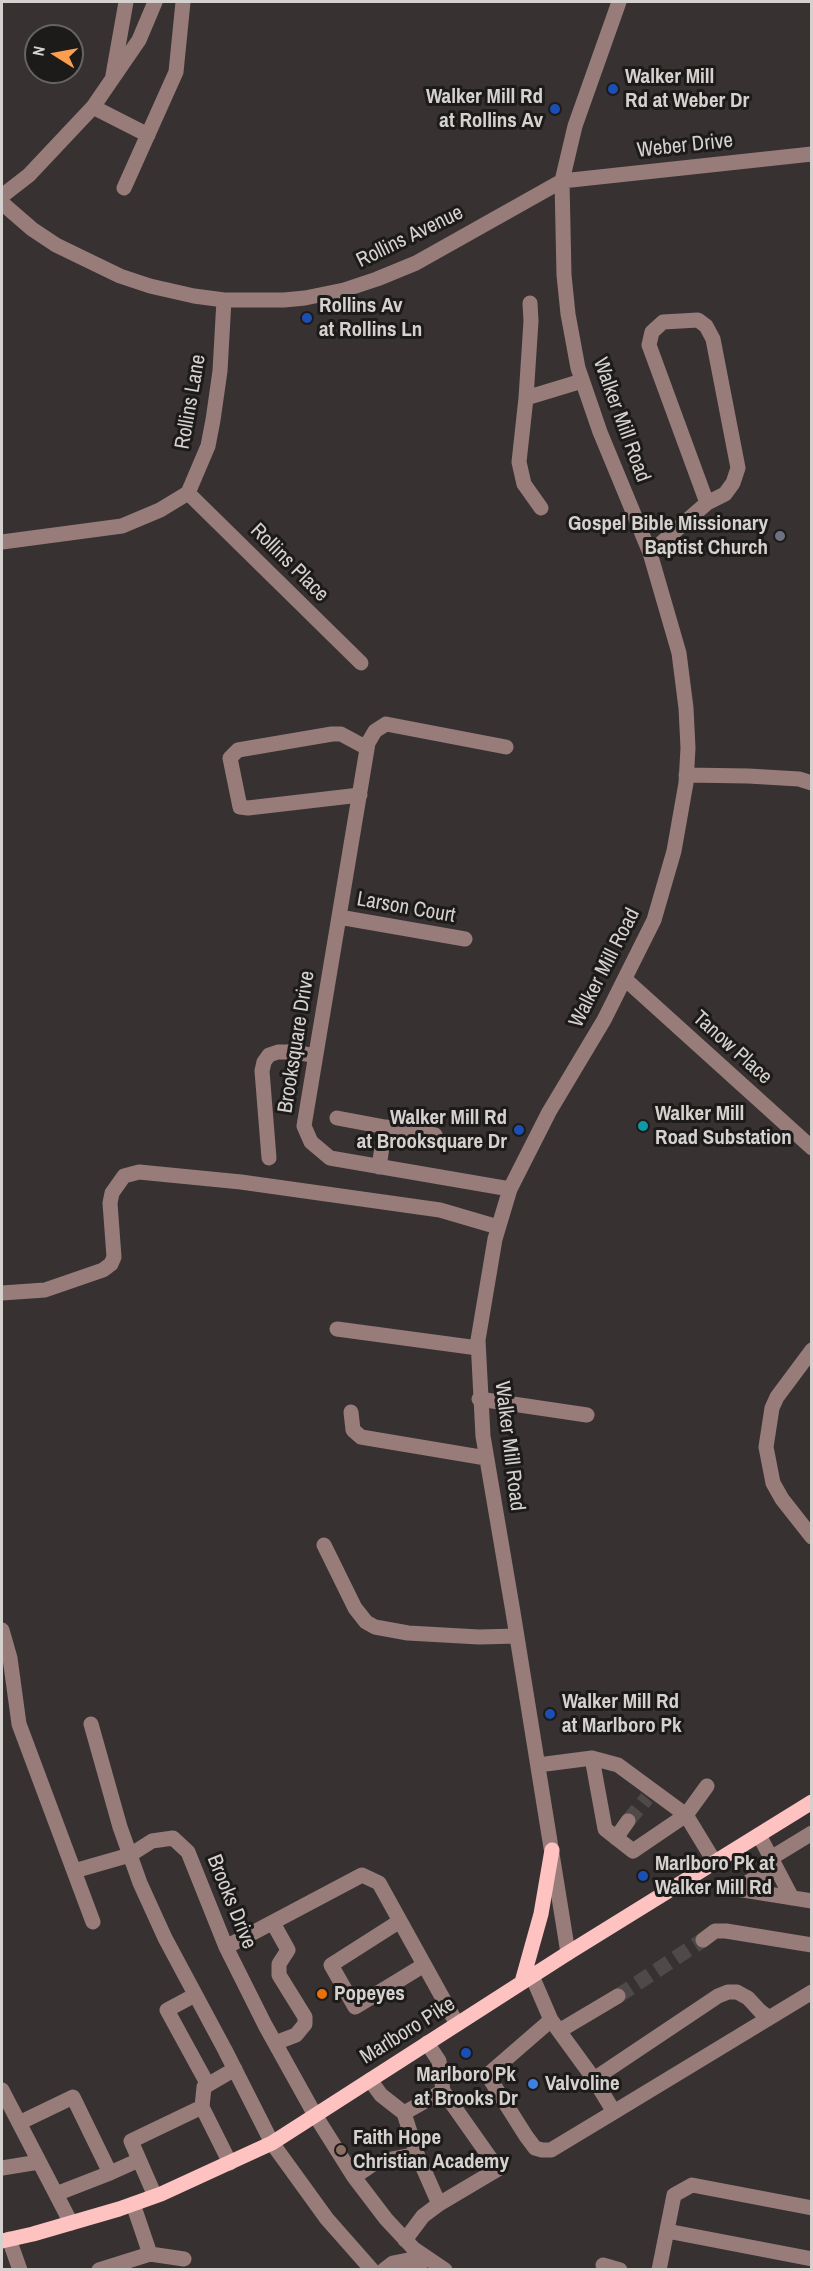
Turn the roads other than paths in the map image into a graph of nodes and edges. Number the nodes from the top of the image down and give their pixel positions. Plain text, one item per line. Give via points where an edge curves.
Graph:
1 (126, 2) edge
2 (155, 2) edge
3 (183, 2) edge
4 (618, 2) edge
5 (112, 81) junction
6 (93, 107) junction
7 (148, 135) junction
8 (812, 154) edge
9 (562, 181) junction
10 (124, 188) dead end
11 (2, 196) edge
12 (2, 203) edge
13 (224, 300) junction
14 (530, 303) dead end
15 (582, 381) junction
16 (526, 398) junction
17 (188, 494) junction
18 (707, 503) junction
19 (541, 508) dead end
20 (2, 542) edge
21 (650, 553) junction
22 (361, 663) dead end
23 (368, 745) junction
24 (506, 747) dead end
25 (687, 775) junction
26 (812, 783) edge
27 (360, 795) junction
28 (339, 917) junction
29 (465, 939) dead end
30 (625, 979) junction
31 (315, 1056) junction
32 (336, 1118) dead end
33 (385, 1127) junction
34 (435, 1135) dead end
35 (812, 1148) edge
36 (269, 1158) dead end
37 (379, 1167) junction
38 (510, 1188) junction
39 (498, 1227) junction
40 (2, 1293) edge
41 (338, 1329) dead end
42 (478, 1348) junction
43 (812, 1350) edge
44 (479, 1399) junction
45 (351, 1412) dead end
46 (587, 1415) dead end
47 (486, 1458) junction
48 (812, 1537) edge
49 (324, 1545) dead end
50 (2, 1630) edge
51 (517, 1636) junction
52 (91, 1724) dead end
53 (592, 1758) junction
54 (538, 1765) junction
55 (707, 1786) dead end
56 (806, 1806) edge
57 (686, 1815) junction
58 (628, 1821) tunnel mouth
59 (812, 1832) edge
60 (759, 1835) junction
61 (616, 1838) junction
62 (552, 1850) junction
63 (130, 1855) junction
64 (714, 1861) junction
65 (773, 1862) junction
66 (74, 1871) junction
67 (792, 1898) junction
68 (812, 1901) edge
69 (93, 1922) dead end
70 (400, 1922) junction
71 (273, 1923) junction
72 (703, 1940) tunnel mouth
73 (812, 1945) edge
74 (226, 1947) junction
75 (568, 1953) junction
76 (424, 1965) junction
77 (527, 1979) junction
78 (812, 1992) edge
79 (195, 1995) junction
80 (618, 1996) tunnel mouth
81 (769, 2018) junction
82 (457, 2024) junction
83 (555, 2026) junction
84 (275, 2043) junction
85 (427, 2043) junction
86 (235, 2069) junction
87 (594, 2079) junction
88 (370, 2080) junction
89 (208, 2085) junction
90 (2, 2090) edge
91 (443, 2091) junction
92 (202, 2107) junction
93 (614, 2112) junction
94 (404, 2113) junction
95 (315, 2115) junction
96 (19, 2123) junction
97 (272, 2143) junction
98 (417, 2154) junction
99 (139, 2160) junction
100 (39, 2162) junction
101 (230, 2163) junction
102 (2, 2168) edge
103 (110, 2173) junction
104 (354, 2177) junction
105 (56, 2194) junction
106 (155, 2196) junction
107 (133, 2204) junction
108 (439, 2204) junction
109 (812, 2208) edge
110 (71, 2223) junction
111 (667, 2230) junction
112 (5, 2240) edge
113 (405, 2240) junction
114 (150, 2254) junction
115 (184, 2259) dead end
116 (812, 2259) edge
117 (603, 2265) dead end
118 (20, 2270) edge
119 (99, 2270) edge
120 (372, 2270) edge
121 (384, 2270) edge
122 (420, 2270) edge
123 (445, 2270) edge
124 (620, 2270) edge
125 (659, 2270) edge

1 - 5 street
2 - 5 street via 139,40
3 - 7 street via 176,72
4 - 9 street, Walker Mill Road via 575,126
5 - 6 street
6 - 7 street
6 - 11 street via 29,175
7 - 10 street
8 - 9 street, Weber Drive
9 - 13 street, Rollins Avenue via 416,263 377,279 305,298
9 - 15 street, Walker Mill Road via 568,314
12 - 13 street, Rollins Avenue via 56,245 110,272 150,286
13 - 17 street, Rollins Lane via 213,420 208,446
14 - 16 street
15 - 16 street
15 - 21 street, Walker Mill Road
16 - 19 street via 521,475
17 - 20 street via 122,526
17 - 22 street, Rollins Place
18 - 18 street via 649,345 652,332 663,322 698,320 713,339 738,468 734,483 725,494
18 - 21 street
21 - 25 street, Walker Mill Road via 679,653 686,708
23 - 24 street via 375,731 386,724
23 - 27 street, Brooksquare Drive
23 - 27 street via 332,734 238,750 230,758 240,807
25 - 26 street via 799,779
25 - 30 street, Walker Mill Road via 664,892
27 - 28 street, Brooksquare Drive
28 - 29 street, Larson Court
28 - 31 street, Brooksquare Drive
30 - 35 street, Tanow Place
30 - 38 street, Walker Mill Road
31 - 36 street via 278,1052 264,1062
31 - 37 street, Brooksquare Drive via 304,1126 311,1142 330,1158
32 - 33 street
33 - 34 street
33 - 37 street
37 - 38 street, Brooksquare Drive
38 - 39 street, Walker Mill Road
39 - 40 street via 440,1210 140,1172 124,1176 112,1193 111,1264 45,1290
39 - 42 street, Walker Mill Road
41 - 42 street
42 - 44 street, Walker Mill Road
43 - 48 street via 777,1397 766,1447 773,1483
44 - 46 street
44 - 47 street, Walker Mill Road
45 - 47 street via 353,1430 361,1437
47 - 51 street, Walker Mill Road
49 - 51 street via 355,1608 375,1627 408,1633
50 - 66 street via 19,1724
51 - 54 street, Walker Mill Road
52 - 63 street
53 - 54 street
53 - 57 street via 618,1765 650,1794
53 - 61 street via 605,1829
54 - 62 street, Walker Mill Road
55 - 57 street
56 - 59 street
56 - 60 main road, Marlboro Pike
57 - 61 street via 633,1851
57 - 64 street
58 - 61 street
59 - 65 street
60 - 64 main road, Marlboro Pike
60 - 65 street
62 - 75 street, Walker Mill Road
62 - 77 main road
63 - 66 street, Brooks Drive
63 - 74 street, Brooks Drive via 152,1841 173,1838 181,1845 188,1852
63 - 79 street via 165,1938
64 - 75 main road, Marlboro Pike
65 - 67 street
65 - 67 street via 737,1889
66 - 69 street
67 - 68 street
70 - 71 street via 379,1883 362,1875
70 - 76 street
70 - 76 street via 331,1965 355,2007
71 - 74 street
71 - 84 street via 288,1950 279,1964 279,1975 306,2017 296,2035
72 - 73 street via 715,1931 726,1931
74 - 84 street, Brooks Drive
75 - 77 main road, Marlboro Pike
76 - 82 street
77 - 82 main road, Marlboro Pike
77 - 83 street
78 - 81 street
79 - 86 street
79 - 89 street via 167,2010
80 - 83 street
81 - 87 street via 748,1998 728,1992
81 - 93 street
82 - 85 main road, Marlboro Pike
83 - 87 street
83 - 93 street via 491,2072 490,2079 526,2136 535,2148 551,2150
84 - 95 street, Brooks Drive
85 - 88 main road, Marlboro Pike
85 - 91 street via 439,2061
86 - 89 street
86 - 97 street
87 - 93 street
88 - 94 street via 381,2095
88 - 95 main road, Marlboro Pike
89 - 92 street via 204,2087
90 - 96 street
91 - 94 street
91 - 108 street via 498,2169
92 - 99 street via 131,2141
92 - 101 street
94 - 98 street
95 - 97 main road, Marlboro Pike
95 - 104 street, Brooks Drive
96 - 100 street
96 - 103 street via 73,2097
97 - 101 main road, Marlboro Pike
97 - 120 street via 327,2218
98 - 104 street via 376,2162
98 - 108 street
99 - 103 street
99 - 106 street
100 - 102 street
100 - 105 street
101 - 106 main road, Marlboro Pike
103 - 105 street
104 - 113 street, Brooks Drive
105 - 110 street
106 - 107 main road, Marlboro Pike
107 - 110 main road, Marlboro Pike
107 - 114 street
108 - 113 street via 423,2216
109 - 111 street via 692,2185 674,2195
110 - 112 main road, Marlboro Pike
111 - 116 street
111 - 125 street
112 - 118 street
113 - 123 street, Brooks Drive
114 - 115 street
114 - 119 street
117 - 124 street
121 - 122 street via 408,2260

